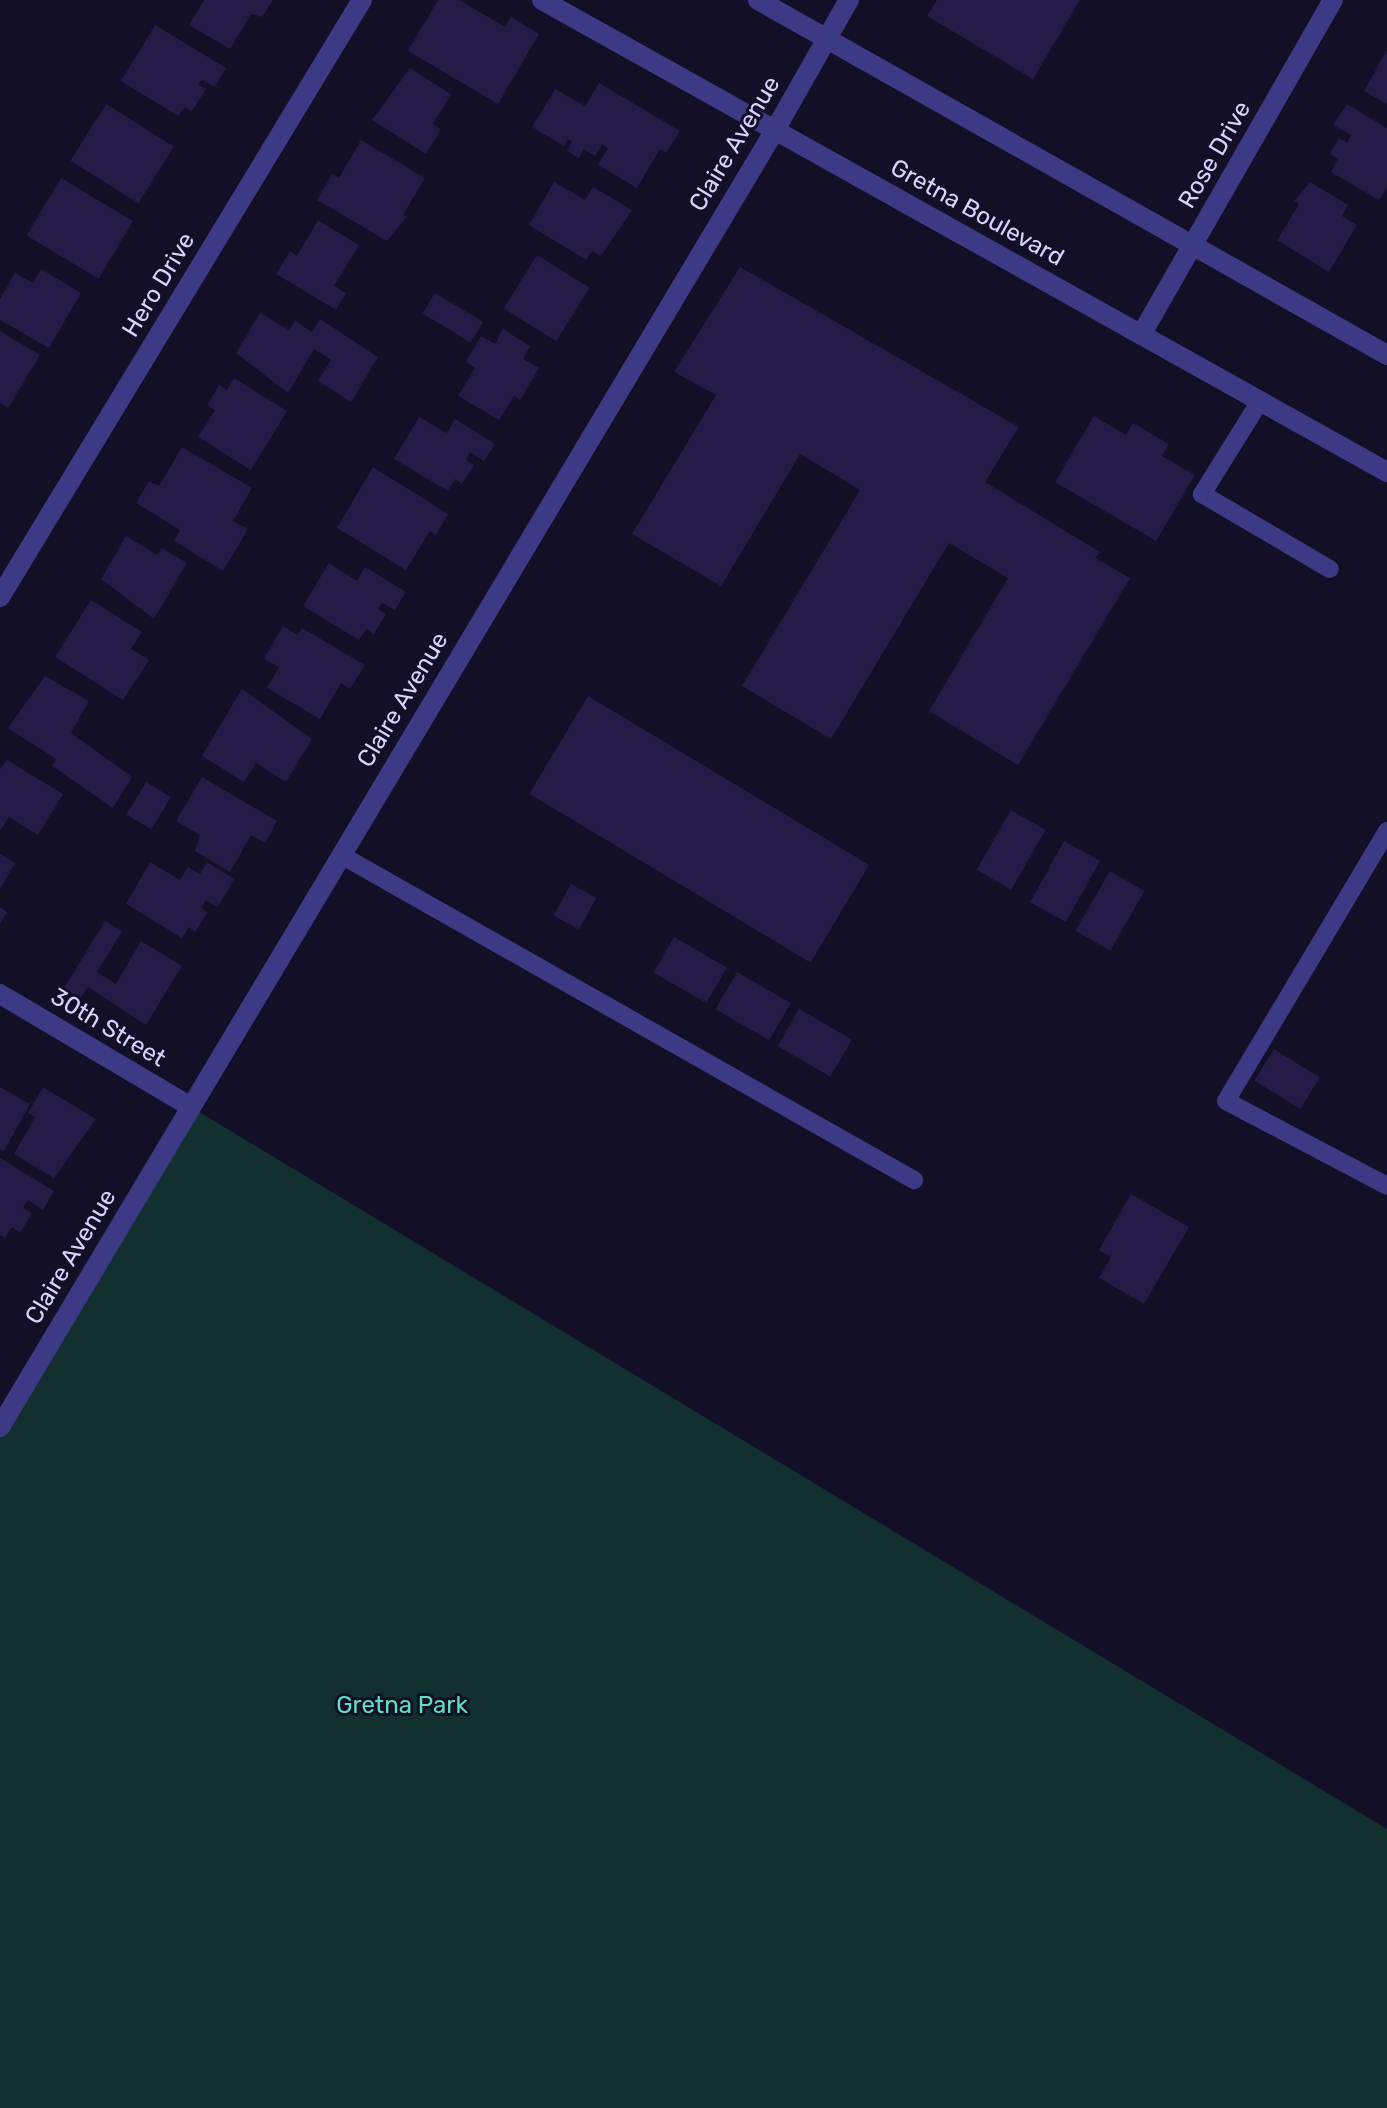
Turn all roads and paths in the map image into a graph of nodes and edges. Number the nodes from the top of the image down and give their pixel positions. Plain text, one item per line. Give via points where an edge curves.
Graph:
1 (362, 0) edge
2 (542, 0) edge
3 (758, 0) edge
4 (849, 0) edge
5 (1333, 0) edge
6 (827, 40) junction
7 (775, 130) junction
8 (1193, 246) junction
9 (1141, 335) junction
10 (1387, 355) edge
11 (1260, 401) junction
12 (1387, 472) edge
13 (1330, 569) dead end
14 (0, 597) edge
15 (1387, 831) edge
16 (341, 855) junction
17 (0, 994) edge
18 (191, 1107) junction
19 (914, 1180) dead end
20 (1387, 1186) edge
21 (0, 1427) edge

1 - 14 street, Hero Drive
2 - 7 street, Gretna Boulevard
3 - 6 street
4 - 6 street, Claire Avenue
5 - 8 street, Rose Drive
6 - 7 street, Claire Avenue
6 - 8 street
7 - 9 street, Gretna Boulevard
7 - 16 street, Claire Avenue
8 - 9 street, Rose Drive
8 - 10 street
9 - 11 street, Gretna Boulevard
11 - 12 street, Gretna Boulevard
11 - 13 lane via 1202,494
15 - 20 lane via 1226,1101
16 - 18 street, Claire Avenue
16 - 19 lane
17 - 18 street, 30th Street
18 - 21 street, Claire Avenue

